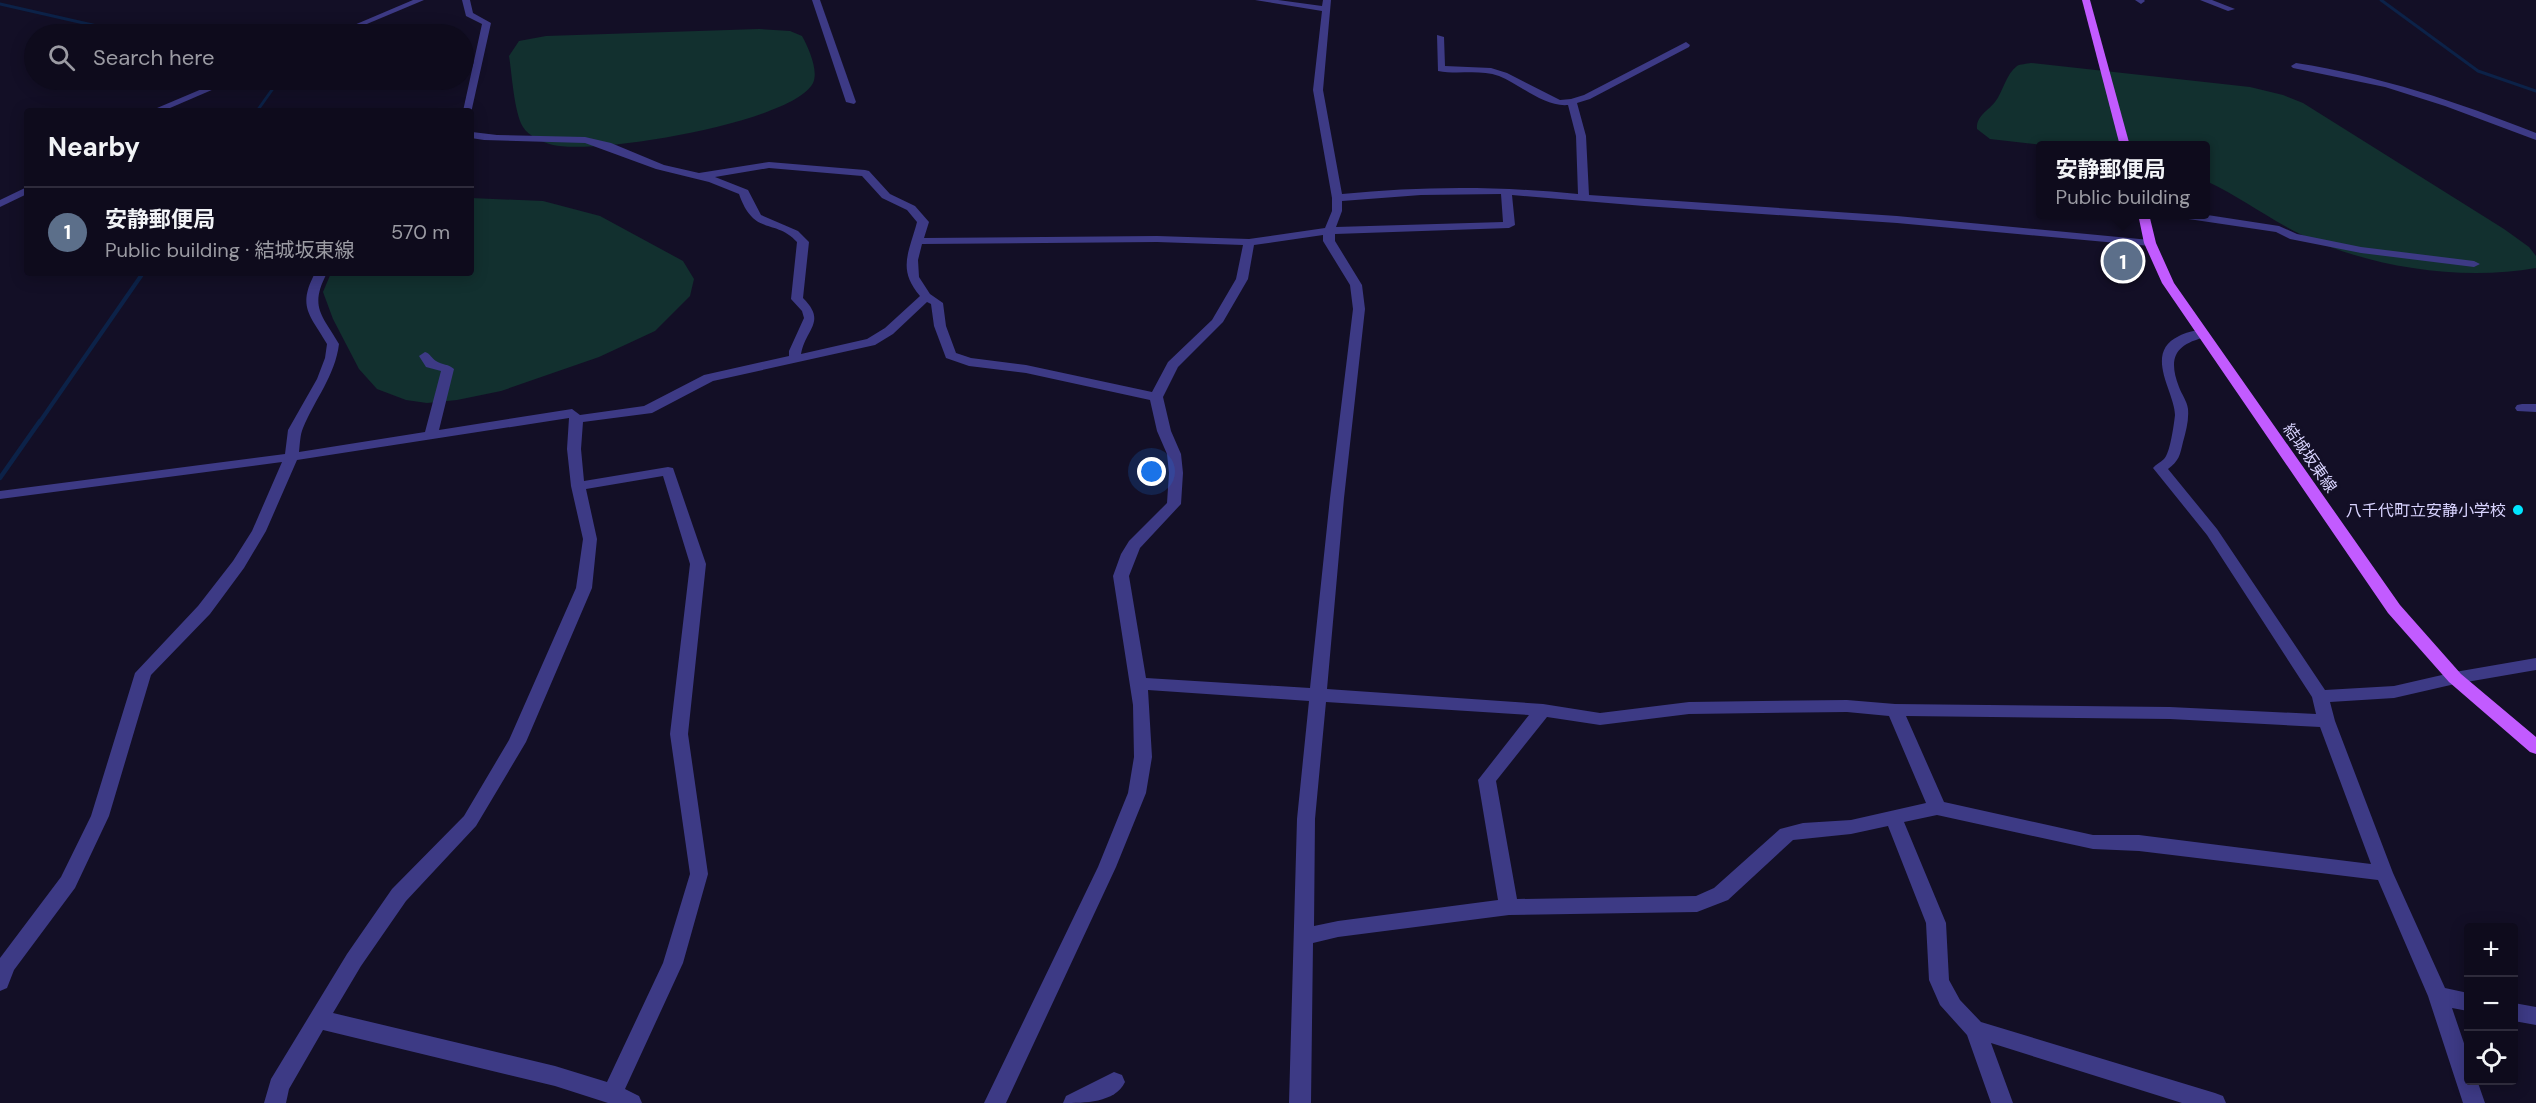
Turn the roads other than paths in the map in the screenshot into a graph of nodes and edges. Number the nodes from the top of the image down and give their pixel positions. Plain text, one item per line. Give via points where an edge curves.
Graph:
1 (420, 0) edge
2 (466, 0) edge
3 (816, 0) edge
4 (1259, 0) edge
5 (2086, 0) edge
6 (2204, 0) edge
7 (1327, 4) edge
8 (2231, 9) dead end
9 (362, 24) edge
10 (1440, 37) dead end
11 (1686, 45) dead end
12 (2296, 66) dead end
13 (474, 83) edge
14 (206, 90) edge
15 (473, 90) edge
16 (851, 102) dead end
17 (1572, 102) junction
18 (162, 108) edge
19 (469, 108) edge
20 (474, 134) edge
21 (2536, 137) edge
22 (2124, 141) edge
23 (703, 175) junction
24 (1506, 191) junction
25 (24, 192) edge
26 (1337, 198) junction
27 (1584, 198) junction
28 (0, 204) edge
29 (2144, 219) edge
30 (2208, 219) edge
31 (1329, 231) junction
32 (920, 241) junction
33 (1249, 242) junction
34 (2150, 243) junction
35 (2474, 264) dead end
36 (320, 276) edge
37 (926, 297) junction
38 (2202, 334) junction
39 (425, 356) dead end
40 (795, 359) junction
41 (1155, 396) junction
42 (577, 420) junction
43 (431, 436) junction
44 (291, 457) junction
45 (578, 486) junction
46 (0, 495) edge
47 (2536, 664) edge
48 (2455, 678) junction
49 (1138, 683) junction
50 (1318, 694) junction
51 (2320, 696) junction
52 (1543, 710) junction
53 (1895, 710) junction
54 (2326, 721) junction
55 (2536, 747) edge
56 (1937, 808) junction
57 (1893, 816) junction
58 (2384, 873) junction
59 (1509, 907) junction
60 (1302, 937) junction
61 (0, 982) edge
62 (2438, 996) junction
63 (2464, 1001) edge
64 (2518, 1013) edge
65 (2536, 1016) edge
66 (318, 1019) junction
67 (1975, 1029) junction
68 (1114, 1082) dead end
69 (612, 1094) junction
70 (275, 1103) edge
71 (631, 1103) edge
72 (995, 1103) edge
73 (1074, 1103) edge
74 (1299, 1103) edge
75 (2002, 1103) edge
76 (2215, 1103) edge
77 (2474, 1103) edge

1 - 9 street
2 - 13 street via 469,14 487,23
3 - 16 street
4 - 7 street
5 - 22 main road
6 - 8 street
7 - 26 street via 1318,90
10 - 17 street via 1441,69 1488,70 1559,103
11 - 17 street
12 - 21 street via 2376,81
14 - 18 street
15 - 19 street
17 - 27 street via 1581,136
20 - 23 street via 502,139 583,140 610,145 661,167
23 - 32 street via 769,165 865,172 886,196 911,208 923,222
23 - 40 street via 744,192 759,218 802,240 797,299 810,318
24 - 26 street via 1401,192
24 - 27 street
24 - 31 street via 1509,225
25 - 28 street
26 - 31 street via 1337,211
27 - 34 street via 1896,218
29 - 34 main road, 結城坂東線
30 - 35 street via 2279,230 2294,237 2361,250
31 - 33 street
31 - 50 street via 1329,241 1356,285 1359,309
32 - 33 street
32 - 37 street via 910,269
33 - 41 street via 1242,279 1217,322 1173,365
34 - 38 main road, 結城坂東線 via 2168,283
36 - 44 street via 309,303 333,348 323,379 295,430
37 - 40 street via 889,331 870,342
37 - 41 street via 937,303 948,352 955,358
38 - 48 main road, 結城坂東線 via 2394,609
38 - 51 street via 2189,335 2172,347 2171,382 2181,409 2172,460 2160,468 2212,532
39 - 43 street via 431,364 448,369
40 - 42 street via 709,378 647,410
41 - 49 street via 1174,454 1176,474 1174,504 1135,542 1124,561 1126,616
42 - 43 street via 572,413
42 - 45 street via 574,449
43 - 44 street
44 - 46 street
44 - 61 street via 259,531 239,564 204,610 143,673 100,816 68,882 6,966
45 - 66 street via 590,539 584,588 517,742 470,821 399,896
45 - 69 street via 668,471 698,564 679,734 699,874 673,963
47 - 48 street
48 - 51 street via 2394,692
48 - 55 main road, 結城坂東線
49 - 50 street
49 - 72 street via 1144,750 1135,799 1107,867
50 - 52 street
50 - 60 street via 1306,819
51 - 54 street
52 - 53 street via 1600,719 1689,708 1847,706
52 - 59 street via 1487,780
53 - 54 street via 2170,713
53 - 56 street
54 - 58 street
56 - 57 street
56 - 58 street via 2093,842 2139,843
57 - 59 street via 1850,827 1787,834 1721,894 1697,904
57 - 67 street via 1936,924 1936,959 1944,994
58 - 62 street
59 - 60 street
60 - 74 street
62 - 63 street
62 - 77 street
64 - 65 street
66 - 69 street
66 - 70 street via 279,1086
67 - 75 street
67 - 76 street
68 - 73 street
69 - 71 street

